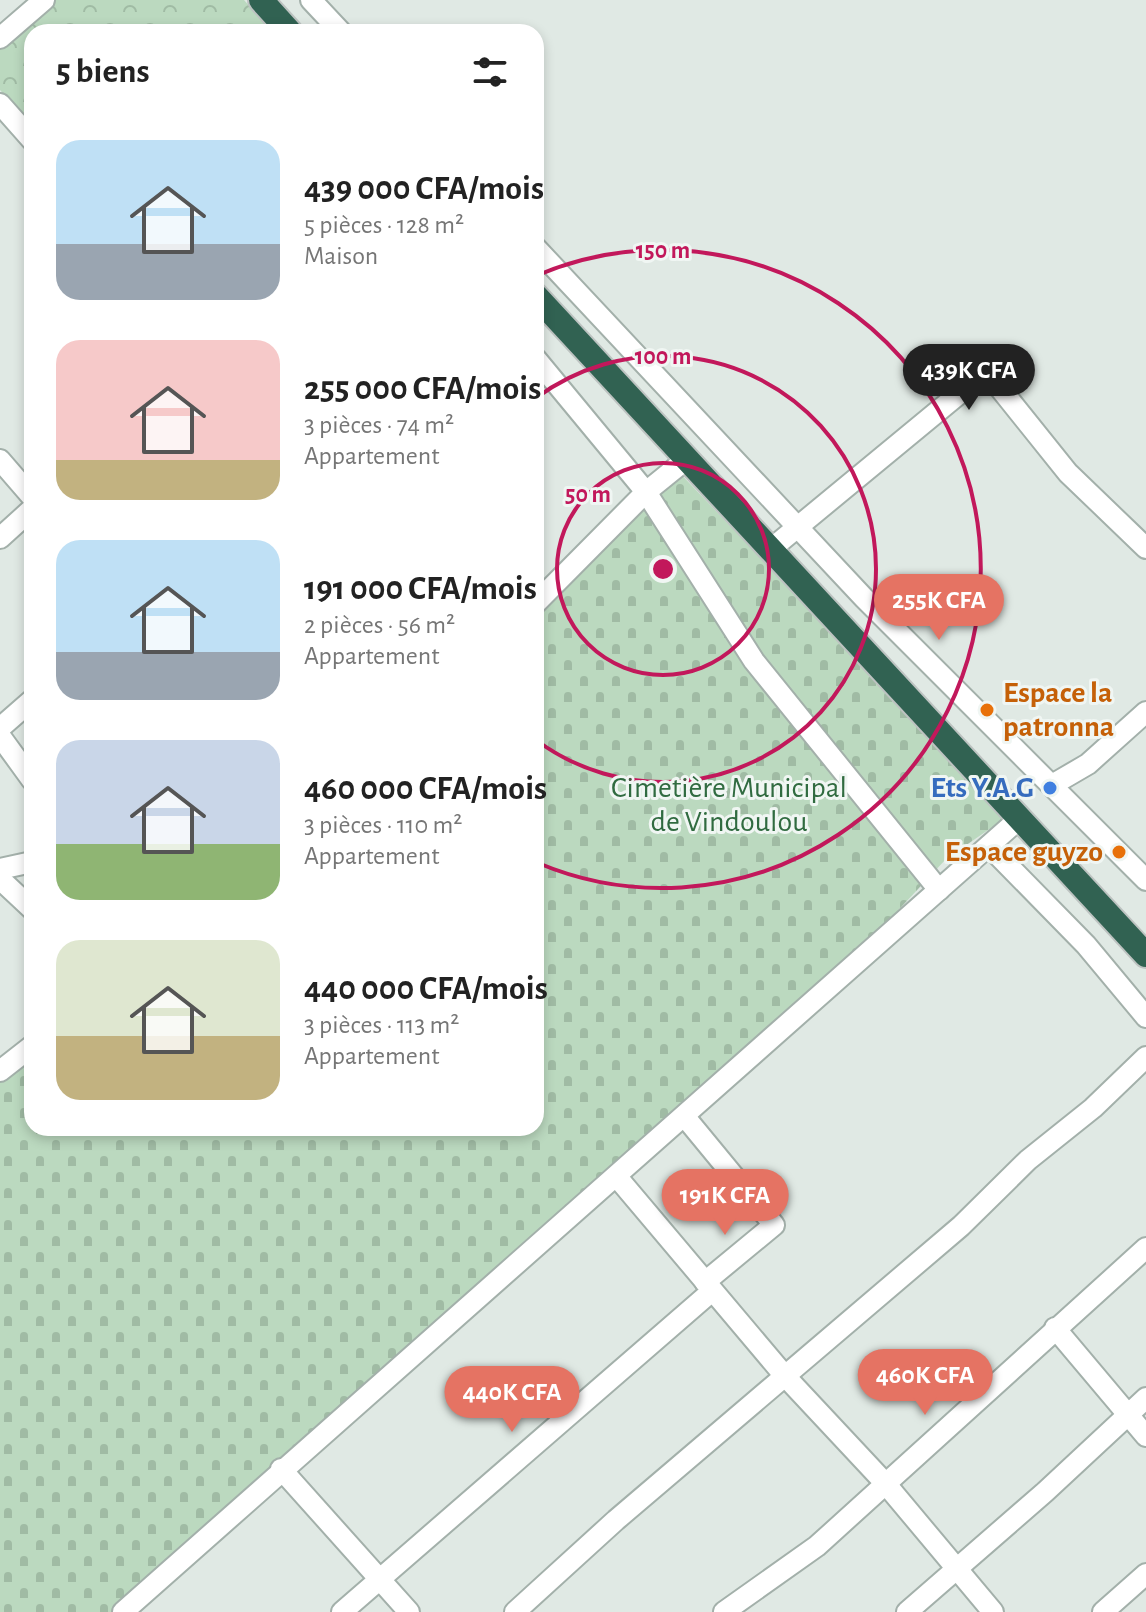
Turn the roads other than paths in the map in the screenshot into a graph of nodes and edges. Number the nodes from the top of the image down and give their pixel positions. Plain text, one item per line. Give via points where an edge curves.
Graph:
1 (44, 0) edge
2 (261, 0) edge
3 (311, 0) edge
4 (283, 24) edge
5 (334, 24) edge
6 (0, 38) edge
7 (0, 104) edge
8 (24, 131) edge
9 (544, 257) edge
10 (544, 305) edge
11 (544, 369) edge
12 (688, 458) junction
13 (0, 460) edge
14 (24, 488) edge
15 (646, 492) junction
16 (24, 516) edge
17 (797, 525) junction
18 (0, 538) edge
19 (1146, 548) edge
20 (771, 549) junction
21 (544, 595) edge
22 (24, 707) edge
23 (1146, 712) edge
24 (0, 728) edge
25 (0, 736) edge
26 (24, 769) edge
27 (1052, 785) junction
28 (1020, 818) junction
29 (989, 846) junction
30 (24, 864) edge
31 (0, 869) edge
32 (1143, 871) edge
33 (0, 879) edge
34 (939, 890) junction
35 (24, 902) edge
36 (1146, 955) edge
37 (1146, 1017) edge
38 (24, 1052) edge
39 (1146, 1057) edge
40 (0, 1071) edge
41 (685, 1117) junction
42 (617, 1177) junction
43 (1146, 1248) edge
44 (708, 1287) junction
45 (1055, 1328) junction
46 (784, 1375) junction
47 (1146, 1398) edge
48 (1126, 1414) junction
49 (1146, 1436) edge
50 (281, 1469) junction
51 (885, 1483) junction
52 (958, 1569) junction
53 (1146, 1574) edge
54 (380, 1578) junction
55 (123, 1612) edge
56 (342, 1612) edge
57 (409, 1612) edge
58 (515, 1612) edge
59 (724, 1612) edge
60 (907, 1612) edge
61 (993, 1612) edge
62 (1103, 1612) edge

1 - 6 street
2 - 4 highway
3 - 5 street
7 - 8 street
9 - 17 street
10 - 12 highway
11 - 15 street
12 - 15 street
12 - 20 highway
13 - 14 street
15 - 21 street
15 - 34 street via 754,661
16 - 18 street
17 - 19 street via 983,374 1068,473
17 - 20 street
17 - 27 street
20 - 28 highway
22 - 24 street
23 - 27 street via 1088,764
25 - 26 street
27 - 32 street
28 - 29 street
28 - 36 highway
29 - 34 street
29 - 37 street via 1086,945
30 - 31 street
33 - 35 street
34 - 41 street
38 - 40 street
39 - 46 street via 961,1226
41 - 42 street
41 - 44 street via 774,1225
42 - 44 street
42 - 50 street
43 - 45 street
44 - 46 street
44 - 54 street
45 - 48 street
45 - 51 street
46 - 51 street
46 - 58 street
47 - 48 street
48 - 49 street
48 - 52 street
50 - 54 street
50 - 55 street
51 - 52 street
51 - 59 street via 804,1556
52 - 60 street
52 - 61 street
53 - 62 street
54 - 56 street
54 - 57 street

